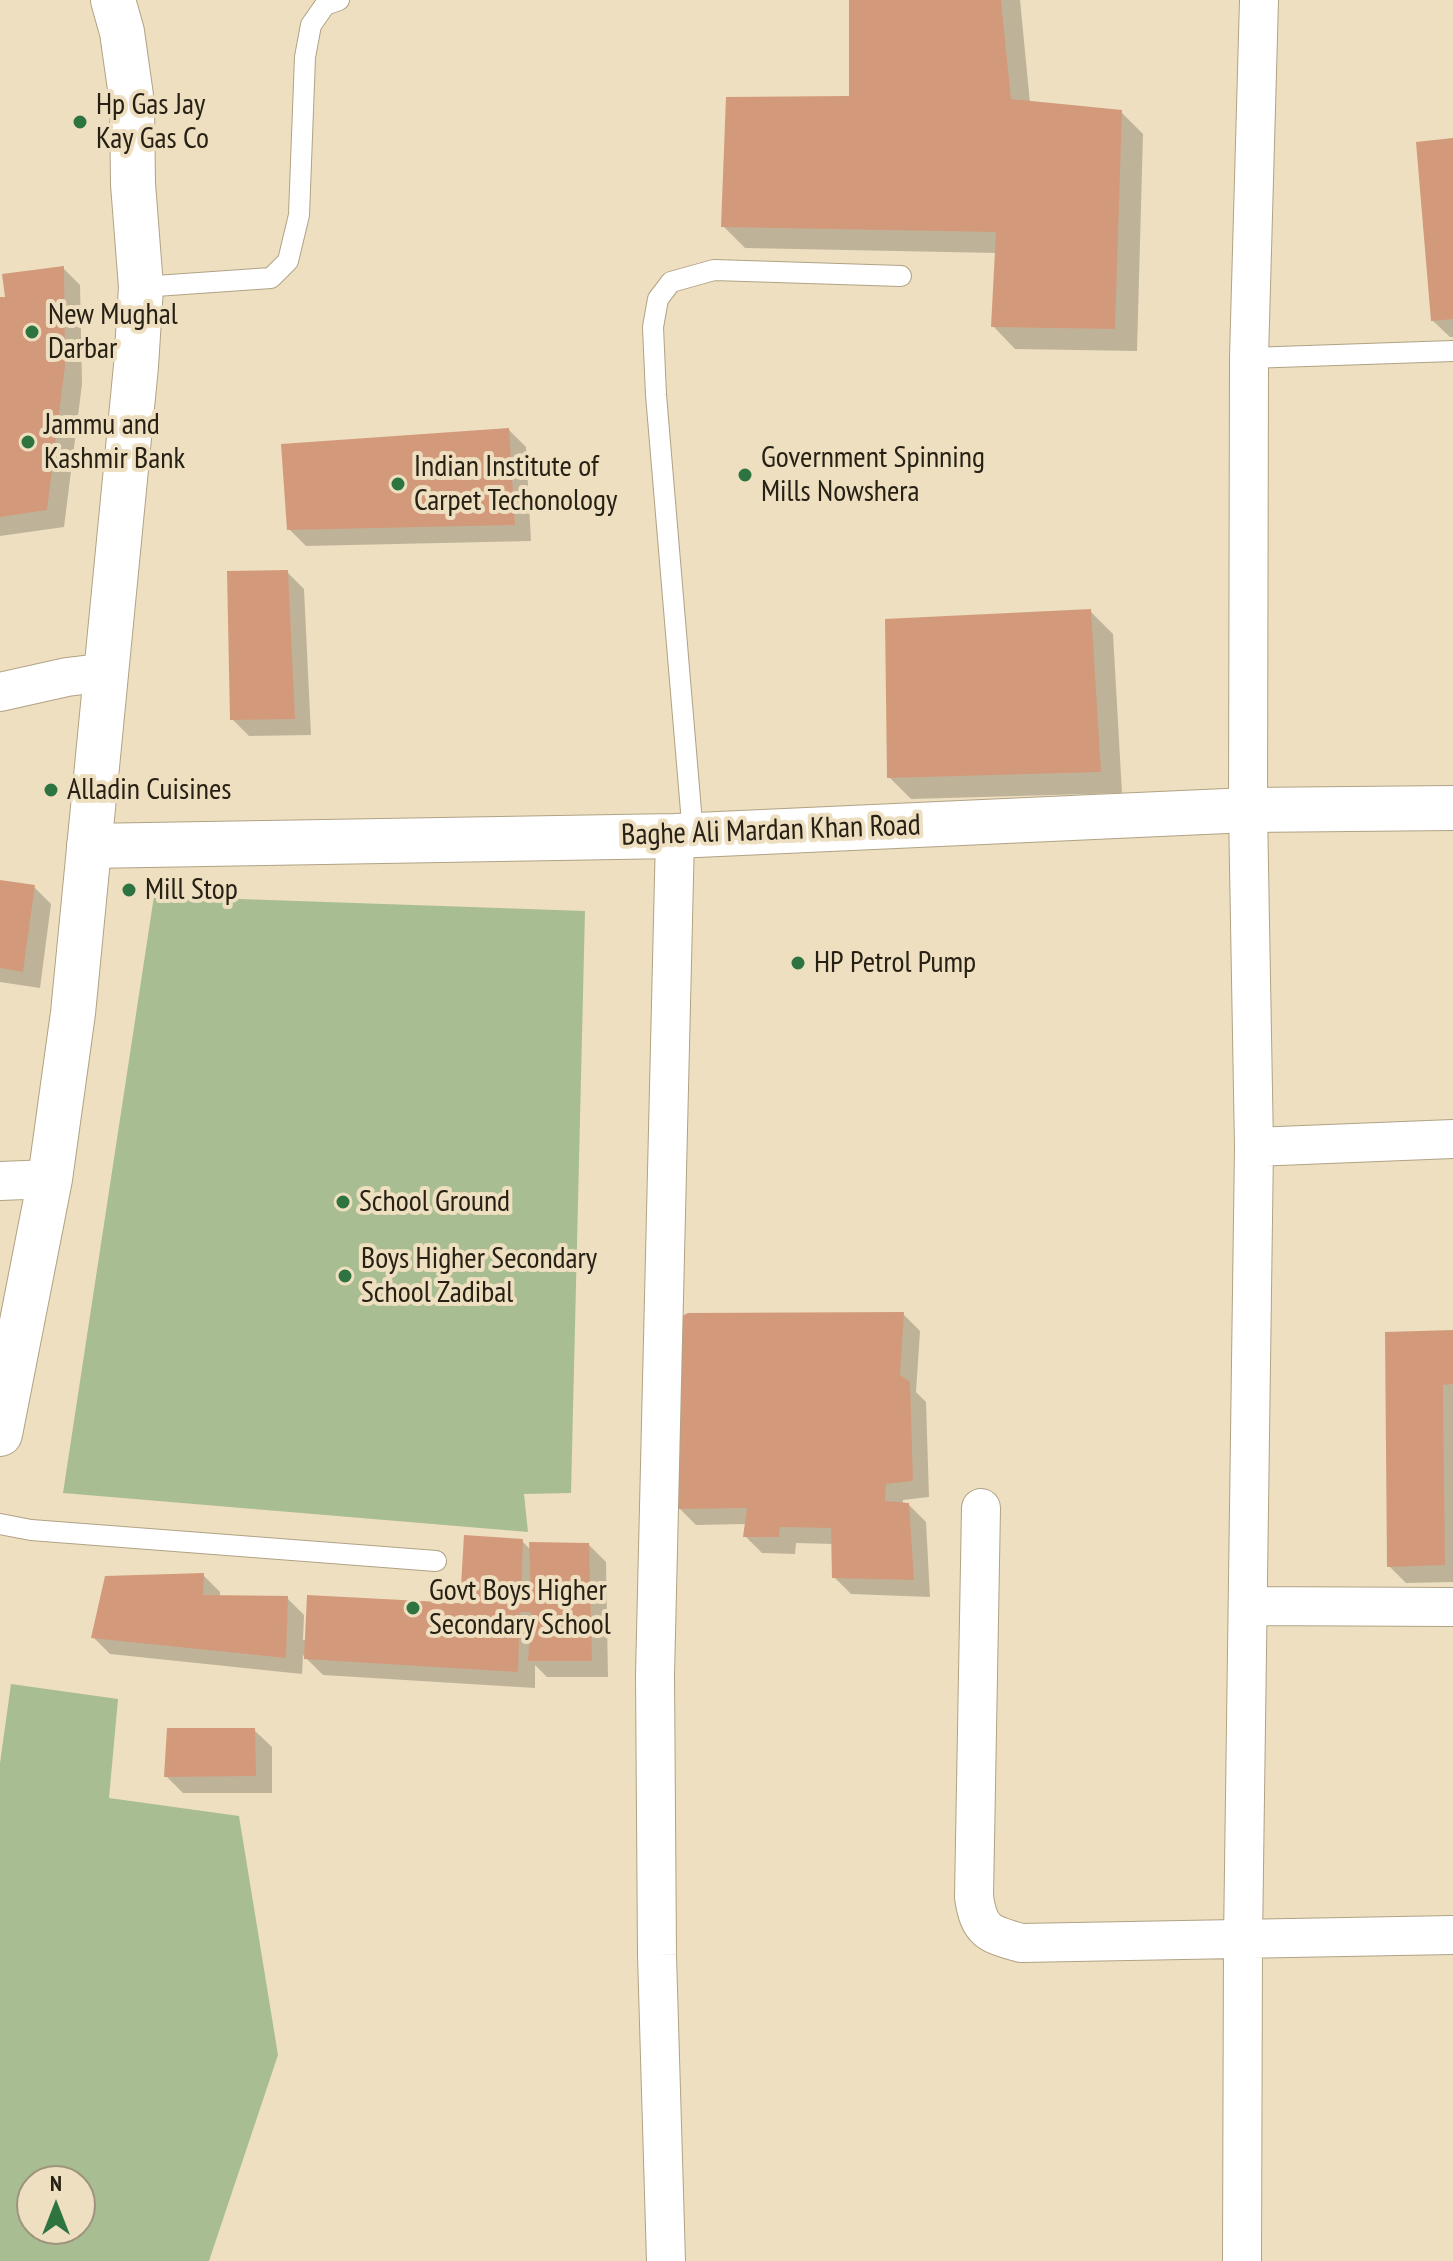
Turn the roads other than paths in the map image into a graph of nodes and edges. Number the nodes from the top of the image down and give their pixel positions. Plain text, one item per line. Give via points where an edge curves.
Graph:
1 (113, 0) edge
2 (339, 0) edge
3 (1259, 0) edge
4 (901, 276) dead end
5 (141, 287) junction
6 (1453, 351) edge
7 (1249, 358) junction
8 (108, 672) junction
9 (0, 692) edge
10 (1453, 808) edge
11 (1248, 810) junction
12 (684, 835) junction
13 (89, 846) junction
14 (1453, 1139) edge
15 (1254, 1147) junction
16 (50, 1179) junction
17 (0, 1181) edge
18 (7, 1357) edge
19 (0, 1434) edge
20 (981, 1508) dead end
21 (0, 1524) edge
22 (436, 1561) dead end
23 (1248, 1606) junction
24 (1453, 1607) edge
25 (1453, 1935) edge
26 (1243, 1940) junction
27 (666, 2261) edge
28 (1242, 2261) edge

1 - 5 main road via 132,103
2 - 5 lane via 325,5 311,25 299,215 288,261 271,278
3 - 7 street
4 - 12 lane via 714,270 671,282 658,299 653,327 656,395
5 - 8 main road
6 - 7 lane
7 - 11 street
8 - 9 street
8 - 13 main road
10 - 11 main road, Baghe Ali Mardan Khan Road
11 - 12 main road, Baghe Ali Mardan Khan Road
11 - 15 street
12 - 13 main road, Baghe Ali Mardan Khan Road
12 - 27 street via 655,1675
13 - 16 main road
14 - 15 street
15 - 23 street
16 - 17 street
16 - 18 main road
18 - 19 main road
20 - 26 street via 977,1919 991,1935 1021,1943
21 - 22 lane
23 - 24 street
23 - 26 street
25 - 26 street
26 - 28 street

